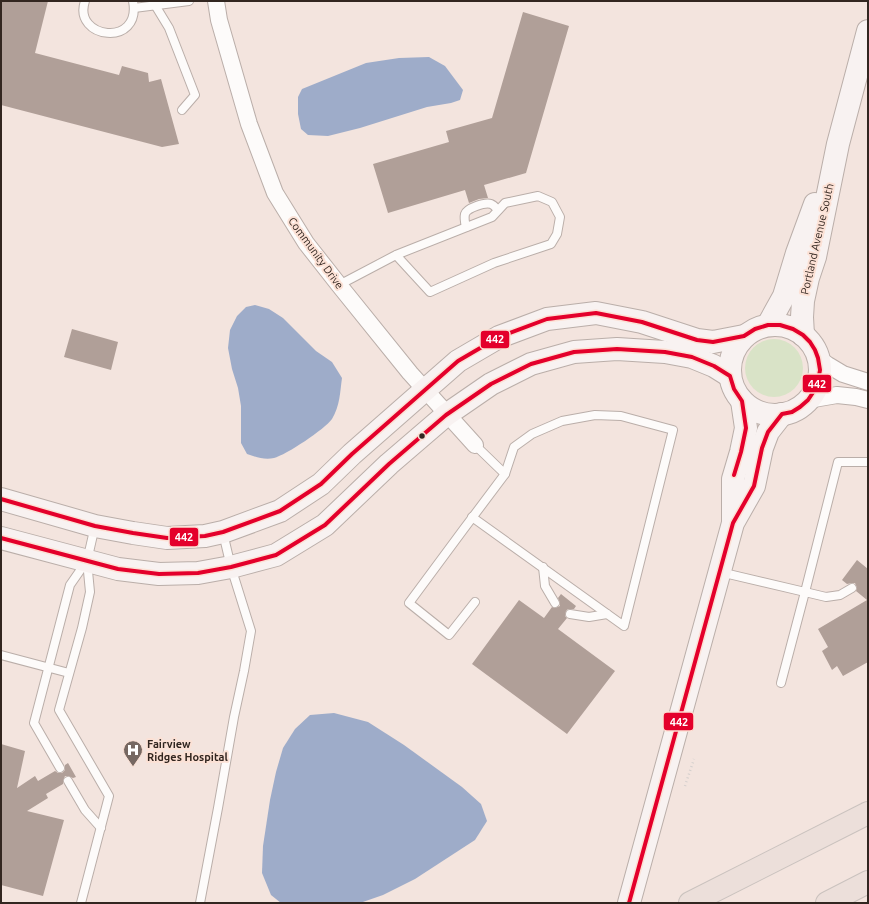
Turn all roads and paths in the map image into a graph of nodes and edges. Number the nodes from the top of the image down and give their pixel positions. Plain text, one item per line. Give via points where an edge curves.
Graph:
1 (85, 1) edge
2 (189, 1) edge
3 (216, 1) edge
4 (134, 4) edge
5 (155, 5) junction
6 (868, 31) edge
7 (182, 110) dead end
8 (838, 144) junction
9 (498, 210) junction
10 (466, 227) junction
11 (396, 255) junction
12 (339, 285) junction
13 (768, 325) junction
14 (803, 335) junction
15 (744, 336) junction
16 (818, 358) junction
17 (730, 376) junction
18 (868, 382) edge
19 (424, 390) junction
20 (808, 400) junction
21 (868, 400) edge
22 (742, 401) junction
23 (782, 414) junction
24 (446, 415) junction
25 (474, 445) joint
26 (868, 462) edge
27 (504, 474) junction
28 (1, 499) edge
29 (472, 517) junction
30 (733, 523) junction
31 (95, 526) junction
32 (222, 532) junction
33 (1, 538) edge
34 (87, 561) junction
35 (231, 567) junction
36 (542, 567) junction
37 (720, 572) junction
38 (852, 588) dead end
39 (805, 592) junction
40 (475, 602) dead end
41 (555, 603) dead end
42 (570, 614) dead end
43 (608, 614) junction
44 (1, 655) edge
45 (48, 668) junction
46 (69, 673) junction
47 (781, 682) dead end
48 (694, 759) dead end
49 (60, 768) dead end
50 (68, 781) dead end
51 (685, 786) dead end
52 (868, 813) edge
53 (101, 828) junction
54 (868, 882) edge
55 (81, 903) edge
56 (200, 903) edge
57 (629, 903) edge
58 (690, 903) edge
59 (827, 903) edge

1 - 4 lane via 86,20 99,32 107,34 115,33 129,24
2 - 5 lane
3 - 12 street, Community Drive via 219,20 249,124 274,193 306,243
4 - 5 lane
5 - 7 lane via 169,28 195,95
6 - 8 street, Portland Avenue South
8 - 13 street, Portland Avenue South via 796,253 784,296
8 - 14 street, Portland Avenue South via 815,257 802,301
9 - 10 lane via 492,217
9 - 10 lane via 490,204 469,209 464,217
9 - 11 lane via 505,203 538,196 552,202 560,217 557,234 551,244 494,263 430,292
10 - 11 lane
11 - 12 lane
12 - 19 street, Community Drive
13 - 14 street via 780,325
13 - 15 street
14 - 16 street via 810,342
15 - 17 street via 730,361
15 - 19 street via 713,342 698,340 642,322 596,313 547,319 500,337 458,361
16 - 18 street via 843,374
16 - 20 street via 818,381
17 - 22 street via 734,389
17 - 24 street via 692,357 665,352 617,349 574,352 531,364 491,384
19 - 24 street, Community Drive
19 - 32 street via 321,484 280,511
20 - 21 street via 837,395
20 - 23 street via 792,412
22 - 23 street via 760,412
22 - 30 street via 746,428 742,452 733,479
23 - 30 street via 768,432 754,486
24 - 25 street, Community Drive
24 - 35 street via 389,464 326,525 276,555
25 - 27 lane
26 - 39 lane via 838,462
27 - 29 lane
27 - 43 lane via 514,447 532,434 562,421 595,415 621,416 673,430 624,626
28 - 31 street
29 - 36 lane
29 - 40 lane via 409,603 449,635
30 - 37 street
31 - 32 street via 168,538 205,536
31 - 34 lane
32 - 35 lane
33 - 34 street
34 - 35 street via 118,569 159,574 198,573
34 - 45 lane via 70,585
34 - 46 lane via 90,592
35 - 56 lane via 251,631
36 - 41 lane via 545,586
36 - 43 lane
37 - 39 lane
37 - 57 street
38 - 39 lane via 840,595 826,597
39 - 47 lane
42 - 43 lane via 589,617
44 - 45 lane
45 - 46 lane
45 - 49 lane via 34,724
46 - 53 lane via 59,710 109,796
48 - 51 path
50 - 53 lane via 85,810
52 - 58 highway
53 - 55 lane
54 - 59 highway

